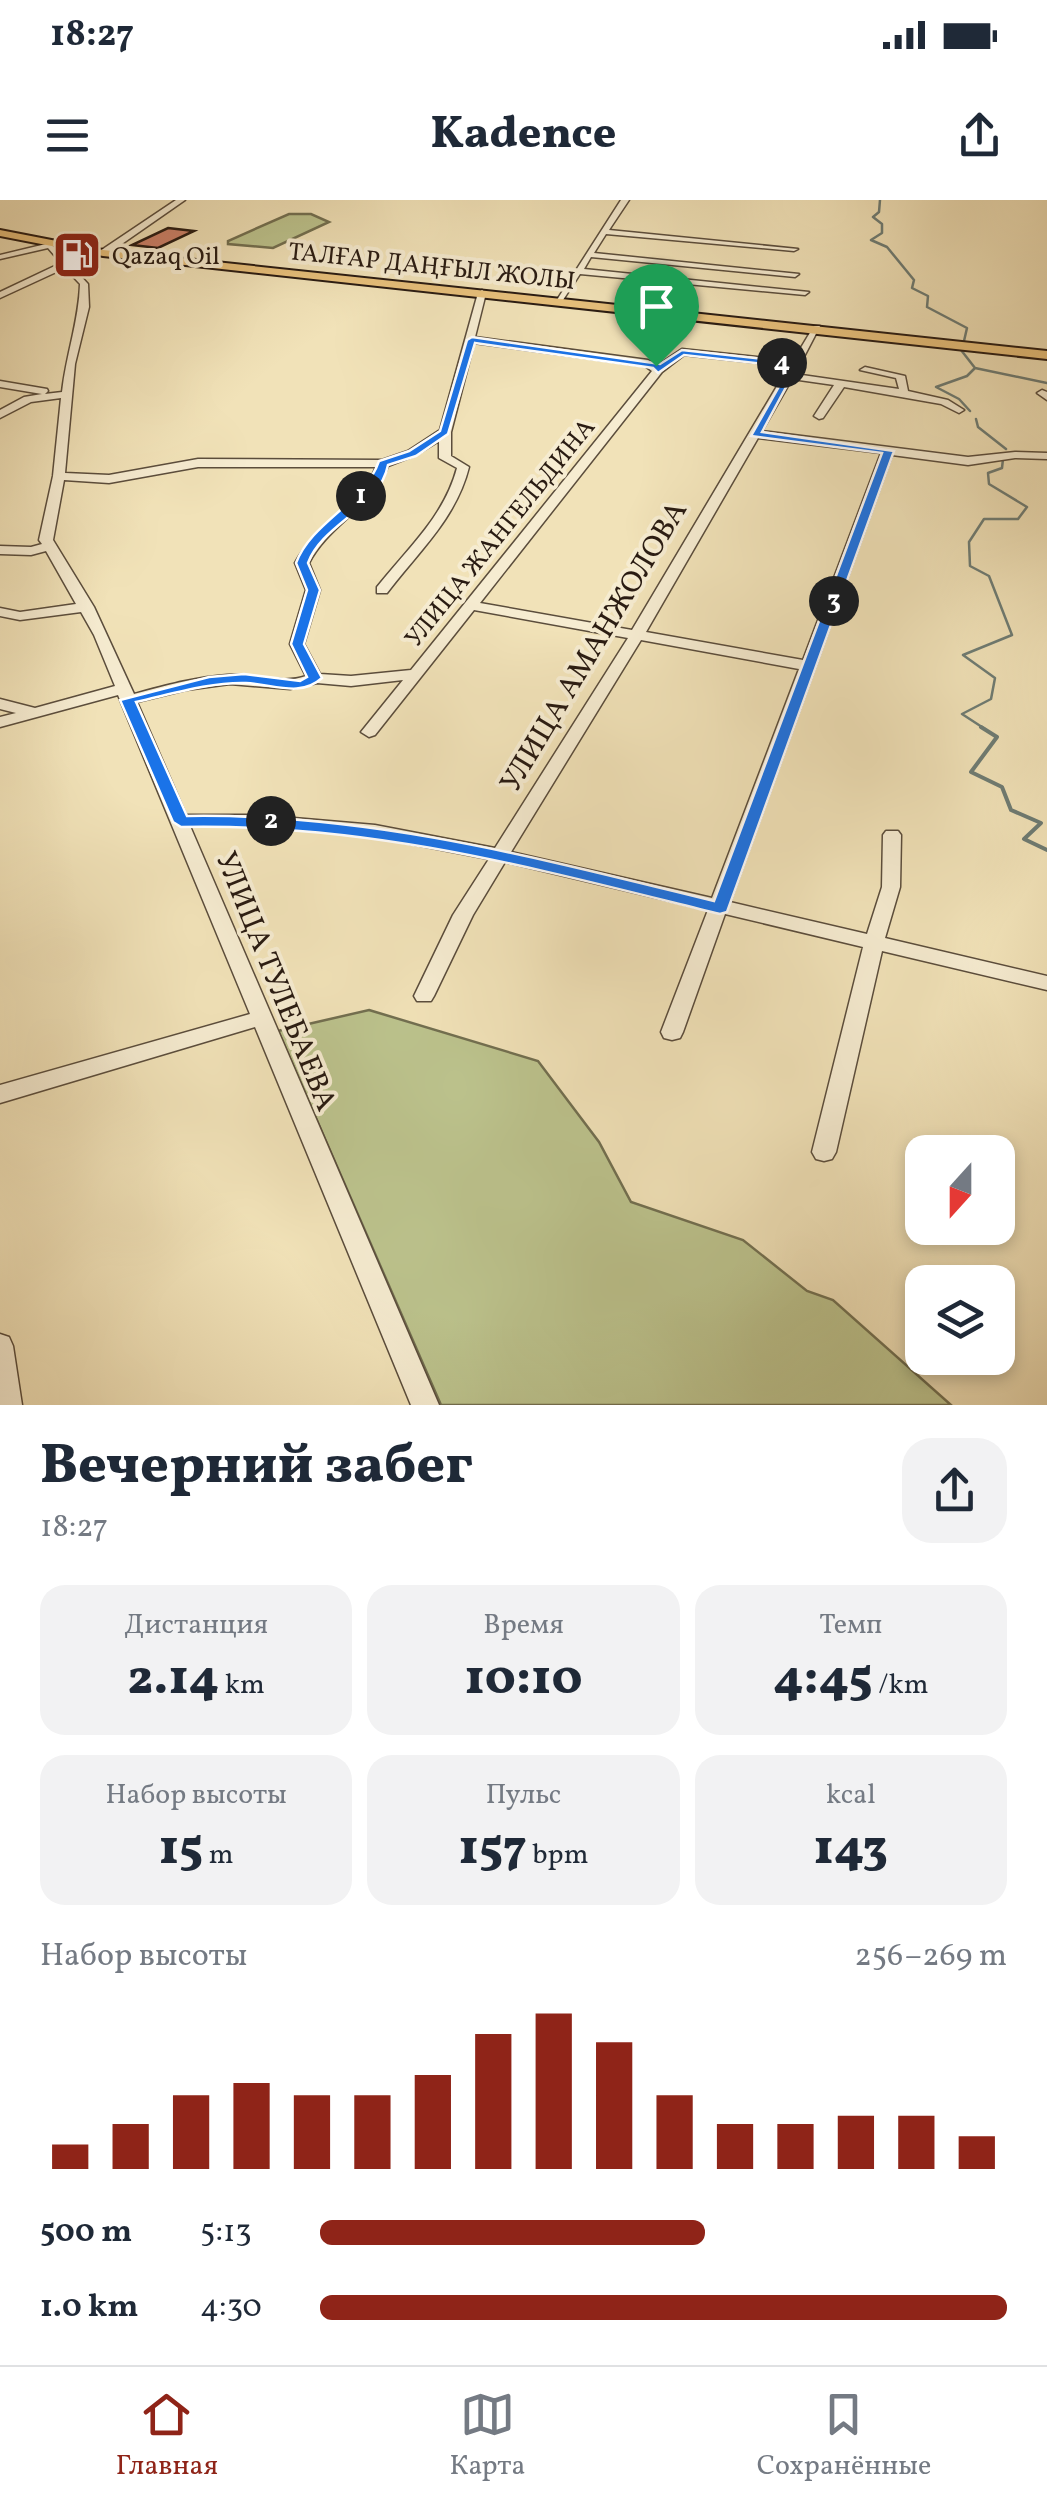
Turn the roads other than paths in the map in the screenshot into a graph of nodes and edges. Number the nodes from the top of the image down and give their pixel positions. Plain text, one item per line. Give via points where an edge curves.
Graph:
1 (181, 200) edge
2 (625, 200) edge
3 (0, 232) edge
4 (605, 232) junction
5 (50, 246) junction
6 (794, 249) dead end
7 (103, 253) junction
8 (590, 255) junction
9 (0, 257) edge
10 (64, 265) junction
11 (580, 271) junction
12 (795, 274) dead end
13 (482, 293) junction
14 (0, 294) edge
15 (558, 301) junction
16 (802, 307) dead end
17 (817, 328) junction
18 (472, 340) junction
19 (1047, 355) edge
20 (658, 370) junction
21 (793, 370) junction
22 (865, 370) dead end
23 (840, 382) junction
24 (0, 384) edge
25 (902, 392) junction
26 (68, 394) junction
27 (959, 410) dead end
28 (0, 415) edge
29 (819, 416) dead end
30 (444, 432) junction
31 (755, 434) junction
32 (888, 451) junction
33 (1047, 456) edge
34 (383, 464) junction
35 (59, 476) junction
36 (50, 546) junction
37 (0, 550) edge
38 (382, 590) dead end
39 (469, 605) junction
40 (87, 608) junction
41 (0, 612) edge
42 (636, 636) junction
43 (810, 666) junction
44 (414, 674) junction
45 (315, 678) junction
46 (126, 695) junction
47 (0, 704) edge
48 (32, 712) junction
49 (0, 722) edge
50 (369, 732) dead end
51 (181, 822) junction
52 (892, 835) dead end
53 (500, 855) junction
54 (720, 908) junction
55 (874, 943) junction
56 (1047, 984) edge
57 (424, 996) dead end
58 (261, 1018) junction
59 (672, 1032) dead end
60 (0, 1094) edge
61 (824, 1152) dead end
62 (0, 1346) edge
63 (8, 1405) edge
64 (425, 1405) edge

1 - 7 street
2 - 4 street
3 - 5 main road, ТАЛҒАР ДАҢҒЫЛ ЖОЛЫ
4 - 6 street
4 - 8 street
5 - 7 main road, ТАЛҒАР ДАҢҒЫЛ ЖОЛЫ
5 - 9 street
5 - 10 street
7 - 13 main road, ТАЛҒАР ДАҢҒЫЛ ЖОЛЫ
8 - 11 street
8 - 12 street
10 - 14 street
10 - 26 street via 84,284
11 - 15 street
11 - 16 street via 805,288
13 - 15 main road, ТАЛҒАР ДАҢҒЫЛ ЖОЛЫ
13 - 18 street
15 - 17 main road, ТАЛҒАР ДАҢҒЫЛ ЖОЛЫ
17 - 19 main road, ТАЛҒАР ДАҢҒЫЛ ЖОЛЫ
17 - 21 street, УЛИЦА АМАНЖОЛОВА
18 - 20 street via 648,362
18 - 30 street
20 - 21 street via 682,352
20 - 39 street, УЛИЦА ЖАНГЕЛЬДИНА
21 - 23 street
21 - 31 street, УЛИЦА АМАНЖОЛОВА
22 - 25 street via 900,376
23 - 25 street
23 - 29 street
24 - 26 street
25 - 27 street
26 - 28 street via 28,399
26 - 35 street
30 - 34 street
30 - 38 street via 445,458 464,467 461,482 448,510
31 - 32 street
31 - 42 street, УЛИЦА АМАНЖОЛОВА
32 - 33 street via 968,461
32 - 43 street
34 - 35 street via 198,462 109,479
34 - 45 street via 380,477 309,544 302,563 313,590 298,644
35 - 36 street
36 - 37 street
36 - 40 street, УЛИЦА ТУЛЕБАЕВА
39 - 42 street
39 - 44 street, УЛИЦА ЖАНГЕЛЬДИНА
40 - 41 street
40 - 46 street, УЛИЦА ТУЛЕБАЕВА
42 - 43 street
42 - 53 street, УЛИЦА АМАНЖОЛОВА
43 - 54 street
44 - 45 street
44 - 50 street, УЛИЦА ЖАНГЕЛЬДИНА
45 - 46 street via 302,686 244,679
46 - 48 street
46 - 51 street, УЛИЦА ТУЛЕБАЕВА
47 - 48 street
48 - 49 street
51 - 53 street via 320,824
51 - 58 street, УЛИЦА ТУЛЕБАЕВА
52 - 55 street via 891,887
53 - 54 street
53 - 57 street, УЛИЦА АМАНЖОЛОВА
54 - 55 street
54 - 59 street
55 - 56 street
55 - 61 street
58 - 60 street
58 - 64 street, УЛИЦА ТУЛЕБАЕВА
62 - 63 street

